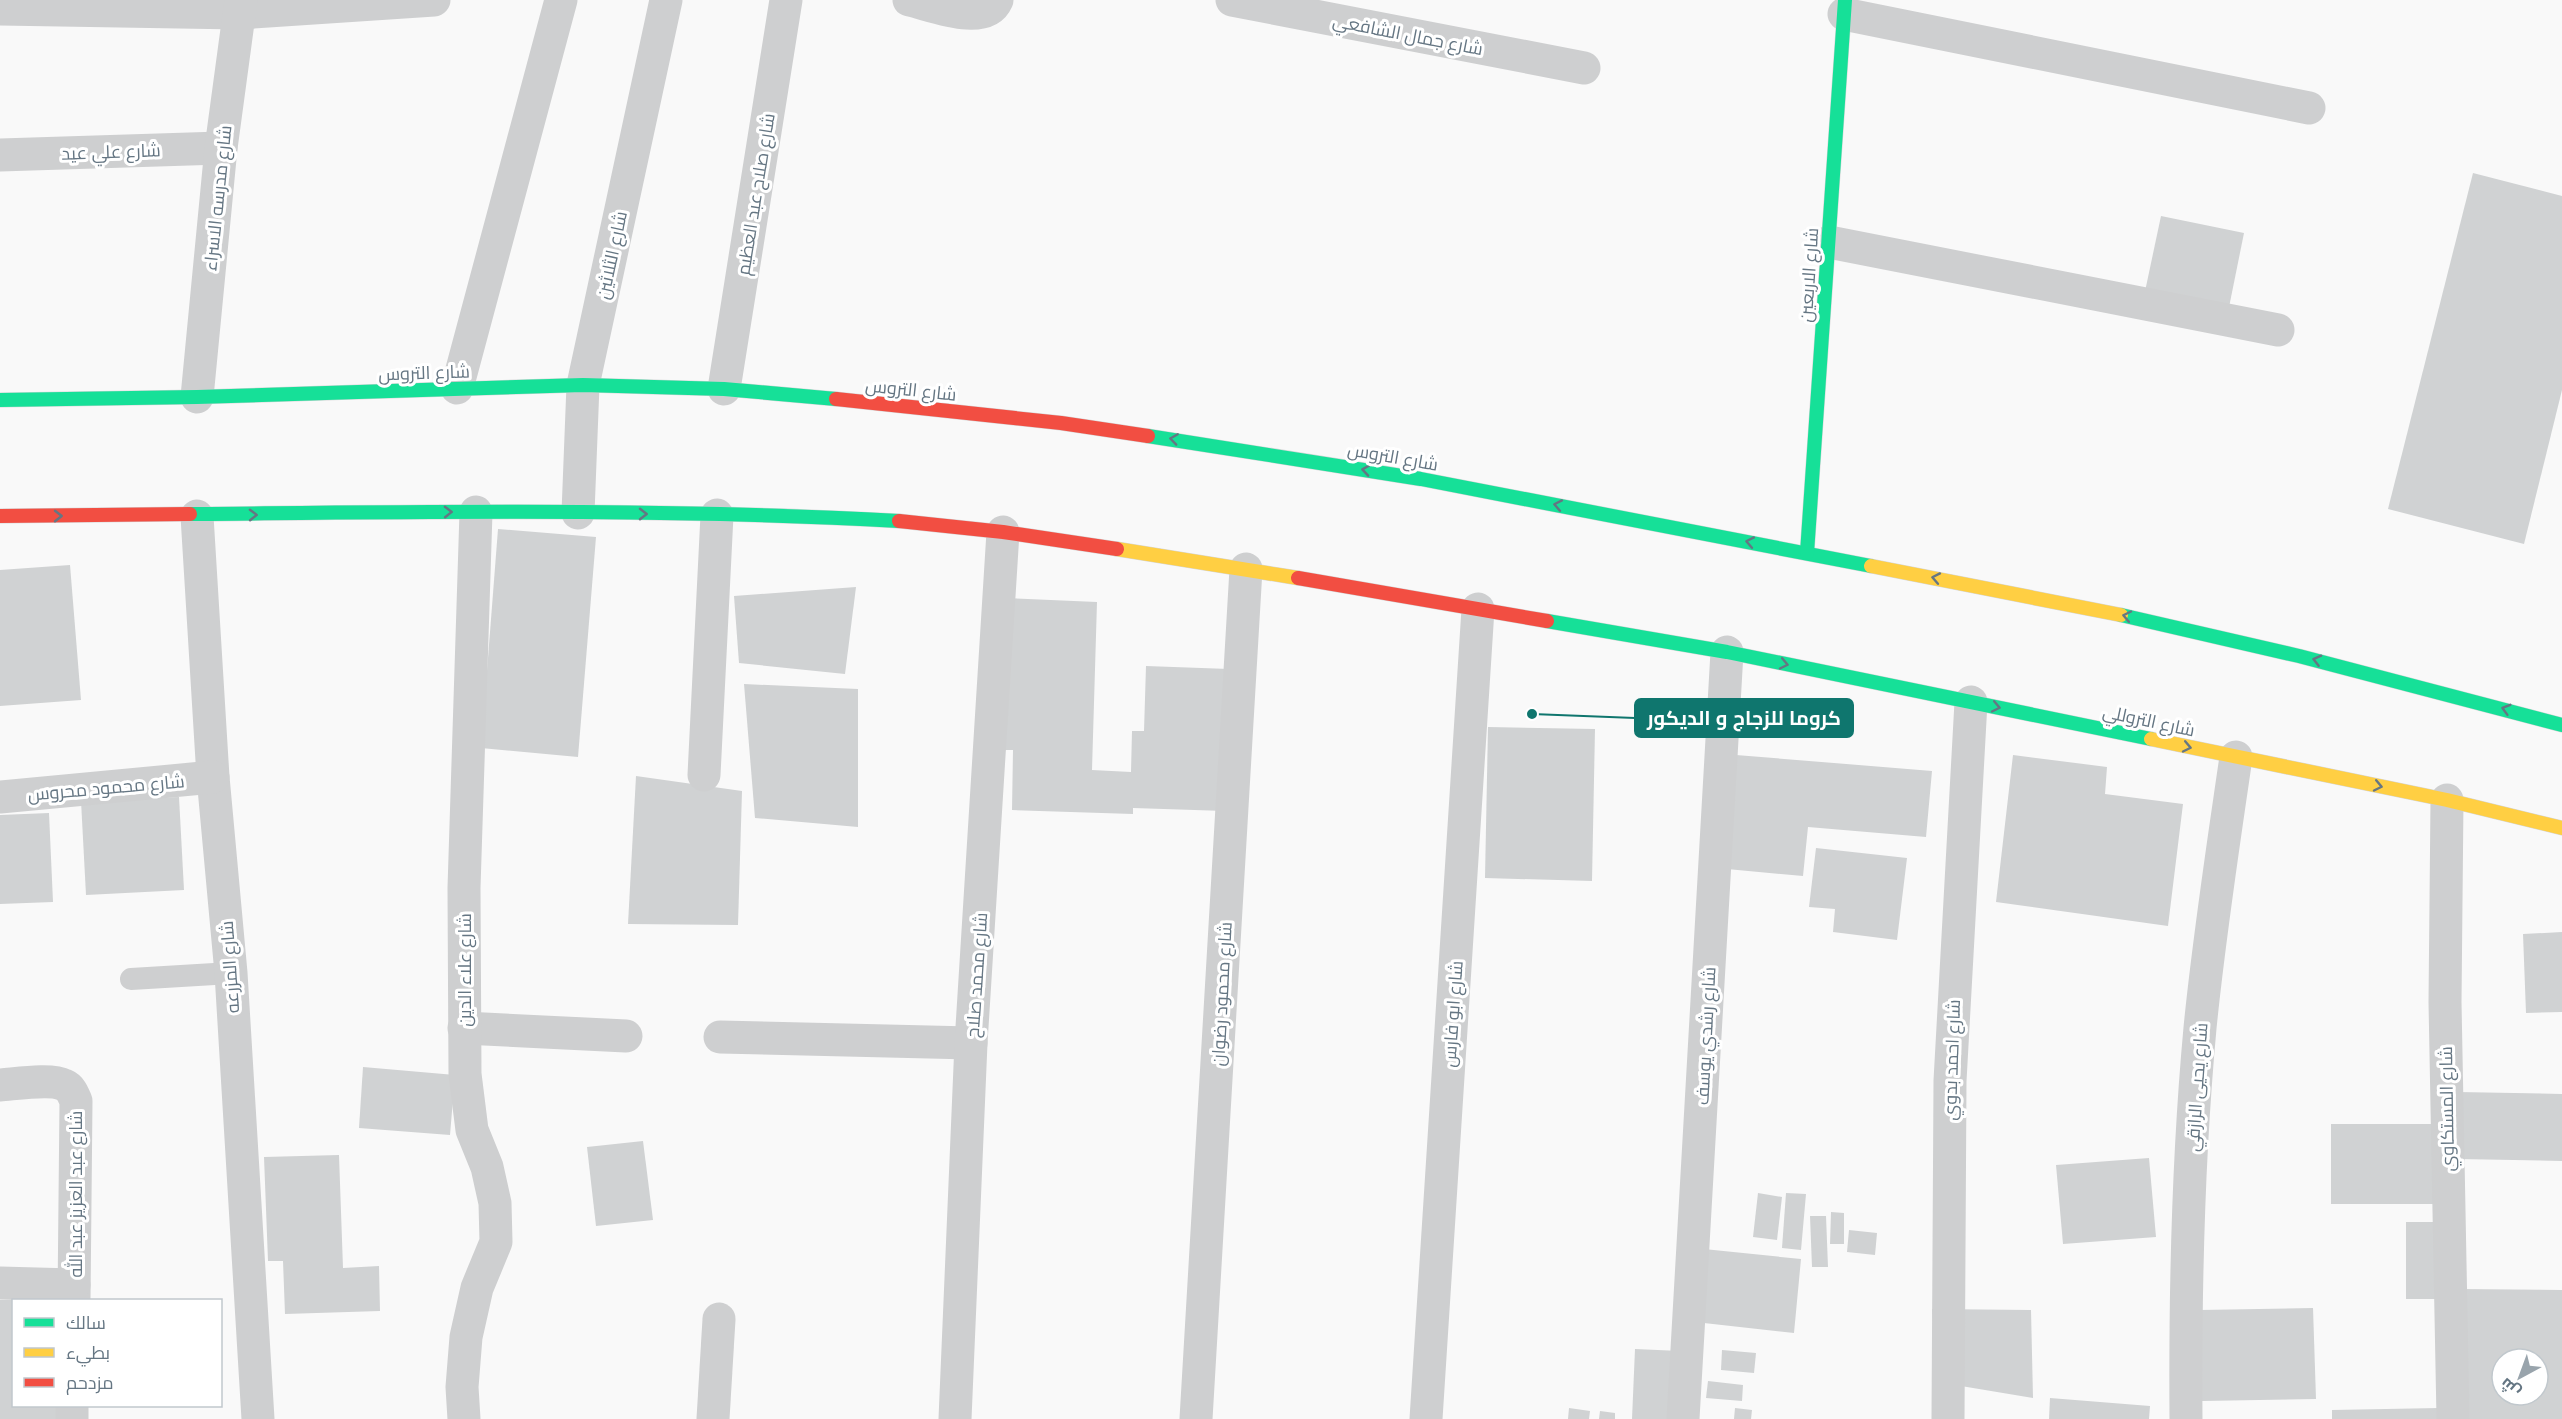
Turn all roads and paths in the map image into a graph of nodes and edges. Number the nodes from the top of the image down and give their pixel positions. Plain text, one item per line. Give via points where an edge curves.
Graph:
1 (434, 0) edge
2 (561, 0) edge
3 (666, 0) edge
4 (786, 0) edge
5 (909, 0) edge
6 (997, 0) edge
7 (1232, 0) edge
8 (240, 7) edge
9 (1845, 7) edge
10 (0, 9) edge
11 (1584, 68) dead end
12 (2309, 108) dead end
13 (221, 148) junction
14 (0, 155) edge
15 (1829, 242) junction
16 (2277, 330) dead end
17 (583, 385) junction
18 (457, 388) junction
19 (724, 389) junction
20 (197, 397) junction
21 (0, 400) edge
22 (476, 512) junction
23 (578, 513) junction
24 (717, 514) junction
25 (0, 516) edge
26 (197, 516) junction
27 (1004, 531) junction
28 (1807, 553) junction
29 (1246, 569) junction
30 (1478, 609) junction
31 (1727, 652) junction
32 (1971, 702) junction
33 (2562, 725) edge
34 (2236, 757) junction
35 (704, 775) dead end
36 (213, 777) junction
37 (0, 797) edge
38 (2447, 800) junction
39 (2562, 828) edge
40 (231, 973) junction
41 (131, 979) dead end
42 (464, 1028) junction
43 (626, 1036) dead end
44 (720, 1037) dead end
45 (971, 1043) junction
46 (0, 1085) edge
47 (0, 1283) edge
48 (74, 1293) edge
49 (719, 1319) dead end
50 (258, 1419) edge
51 (464, 1419) edge
52 (714, 1419) edge
53 (955, 1419) edge
54 (1196, 1419) edge
55 (1426, 1419) edge
56 (1683, 1419) edge
57 (1948, 1419) edge
58 (2186, 1419) edge
59 (2453, 1419) edge

1 - 8 street
2 - 18 street
3 - 17 street, شارع الثلاثين
4 - 19 street, شارع صلاح عبد العظيم
5 - 6 street via 974,15 986,13
7 - 11 street, شارع جمال الشافعي
8 - 10 street
8 - 13 street, شارع مدرسه الاسراء
9 - 12 street
9 - 15 street, شارع الاربعين
13 - 14 street, شارع علي عيد
13 - 20 street, شارع مدرسه الاسراء
15 - 16 street
15 - 28 street, شارع الاربعين
17 - 18 street, شارع التروس
17 - 19 street, شارع التروس
17 - 23 street, شارع الثلاثين
18 - 20 street, شارع التروس
28 -> 19 street, شارع التروس via 1421,479 1241,449 1061,423
20 - 21 street, شارع التروس
22 - 23 street
26 -> 22 street
22 - 42 street, شارع علاء الدين via 464,888
23 -> 24 street
24 - 27 street via 908,521
24 - 35 street
25 -> 26 street
26 - 36 street, شارع المزرعه
27 - 29 street
27 - 45 street, شارع محمد صلاح
33 -> 28 street via 2322,661 2128,616
29 - 30 street
29 - 54 street, شارع محمود رضوان
30 - 31 street
30 - 55 street, شارع ابو فارس
31 -> 32 street, شارع التروللي
31 - 56 street, شارع رشدي يوسف
32 -> 34 street, شارع التروللي
32 - 57 street, شارع احمد بدوي via 1950,1081
34 -> 38 street, شارع التروللي
34 - 58 street, شارع يحيى الرازقي via 2216,890 2190,1167
36 - 37 street, شارع محمود محروس
36 - 40 street, شارع المزرعه
38 - 39 street, شارع التروللي
38 - 59 street, شارع المستكاوي via 2445,1002
40 - 41 lane
40 - 50 street, شارع المزرعه
42 - 43 street
42 - 51 street, شارع علاء الدين via 472,1130 487,1167 495,1203 496,1242 477,1288 466,1337
44 - 45 street
45 - 53 street, شارع محمد صلاح
46 - 48 street, شارع عبد العزيز عبد الله via 55,1082 72,1091 76,1101
47 - 48 street
49 - 52 street

